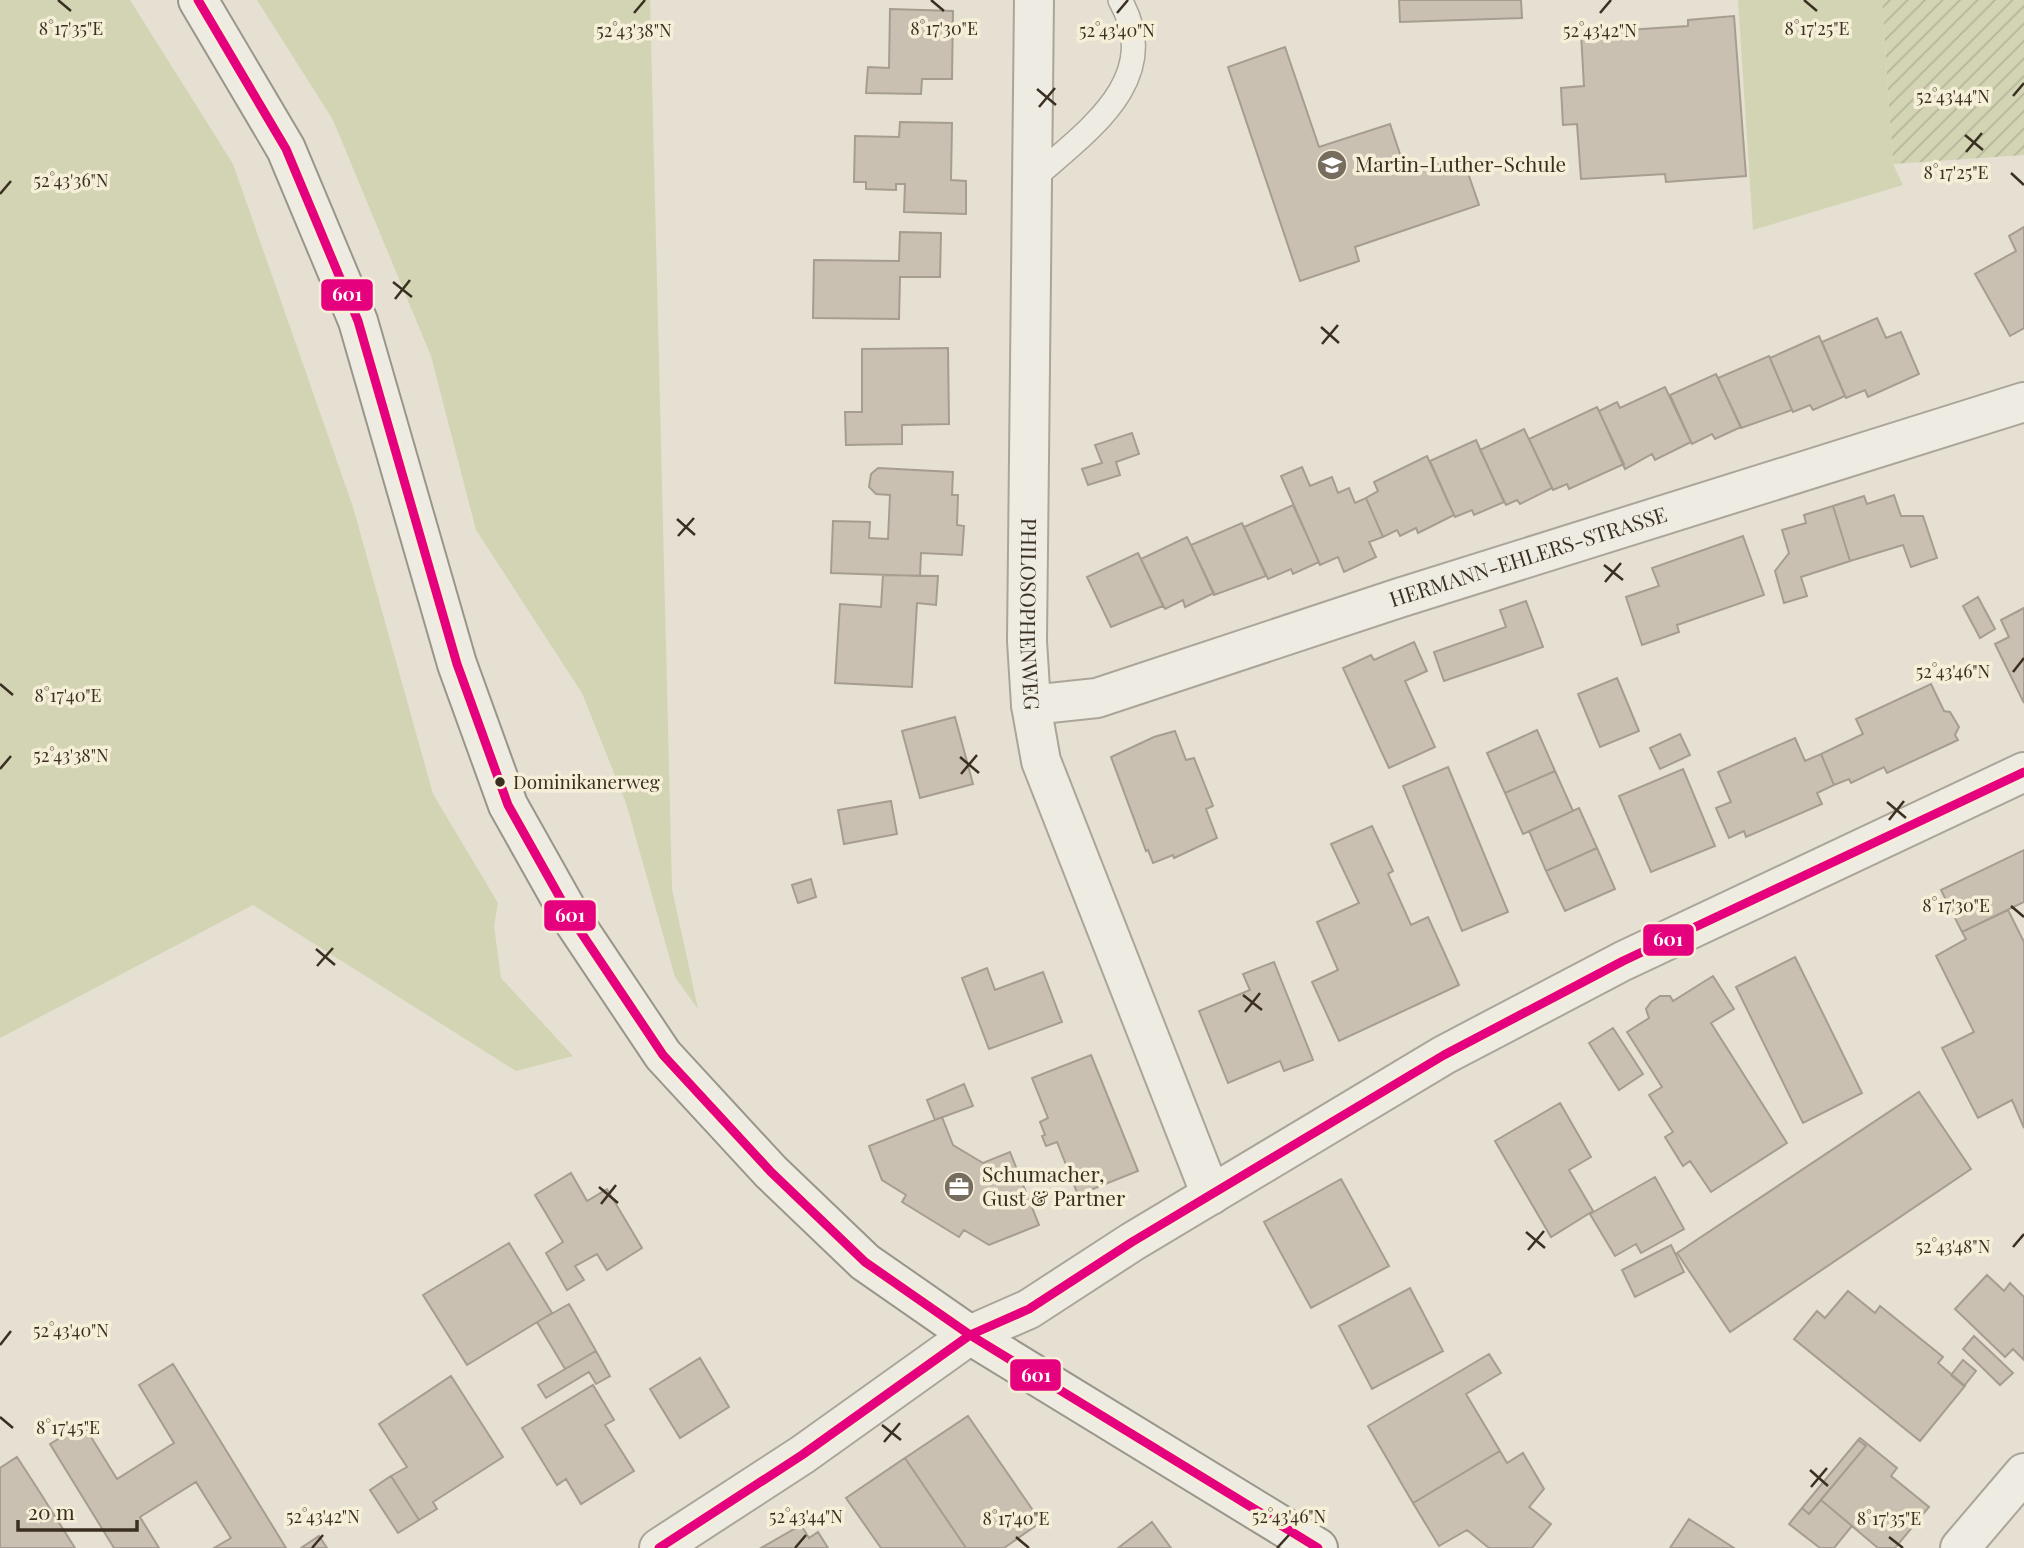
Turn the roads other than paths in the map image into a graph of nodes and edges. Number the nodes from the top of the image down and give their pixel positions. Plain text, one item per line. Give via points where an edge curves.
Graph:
1 (198, 0) edge
2 (1034, 0) edge
3 (1120, 0) edge
4 (1034, 178) junction
5 (2024, 402) edge
6 (1031, 705) junction
7 (2024, 772) edge
8 (1211, 1195) junction
9 (970, 1335) junction
10 (2024, 1473) edge
11 (659, 1548) edge
12 (1318, 1548) edge
13 (1960, 1548) edge

1 - 9 street via 286,149 358,321 457,664 498,779 572,919 663,1055 771,1172 865,1262
2 - 4 street, PHILOSOPHENWEG
3 - 4 lane via 1133,25 1135,58 1123,90
4 - 6 street, PHILOSOPHENWEG via 1027,640
5 - 6 street, HERMANN-EHLERS-STRASSE via 1097,698
6 - 8 street, PHILOSOPHENWEG via 1041,761
7 - 8 street via 1587,979 1444,1055
8 - 9 street via 1029,1309
9 - 11 street
9 - 12 street
10 - 13 street

